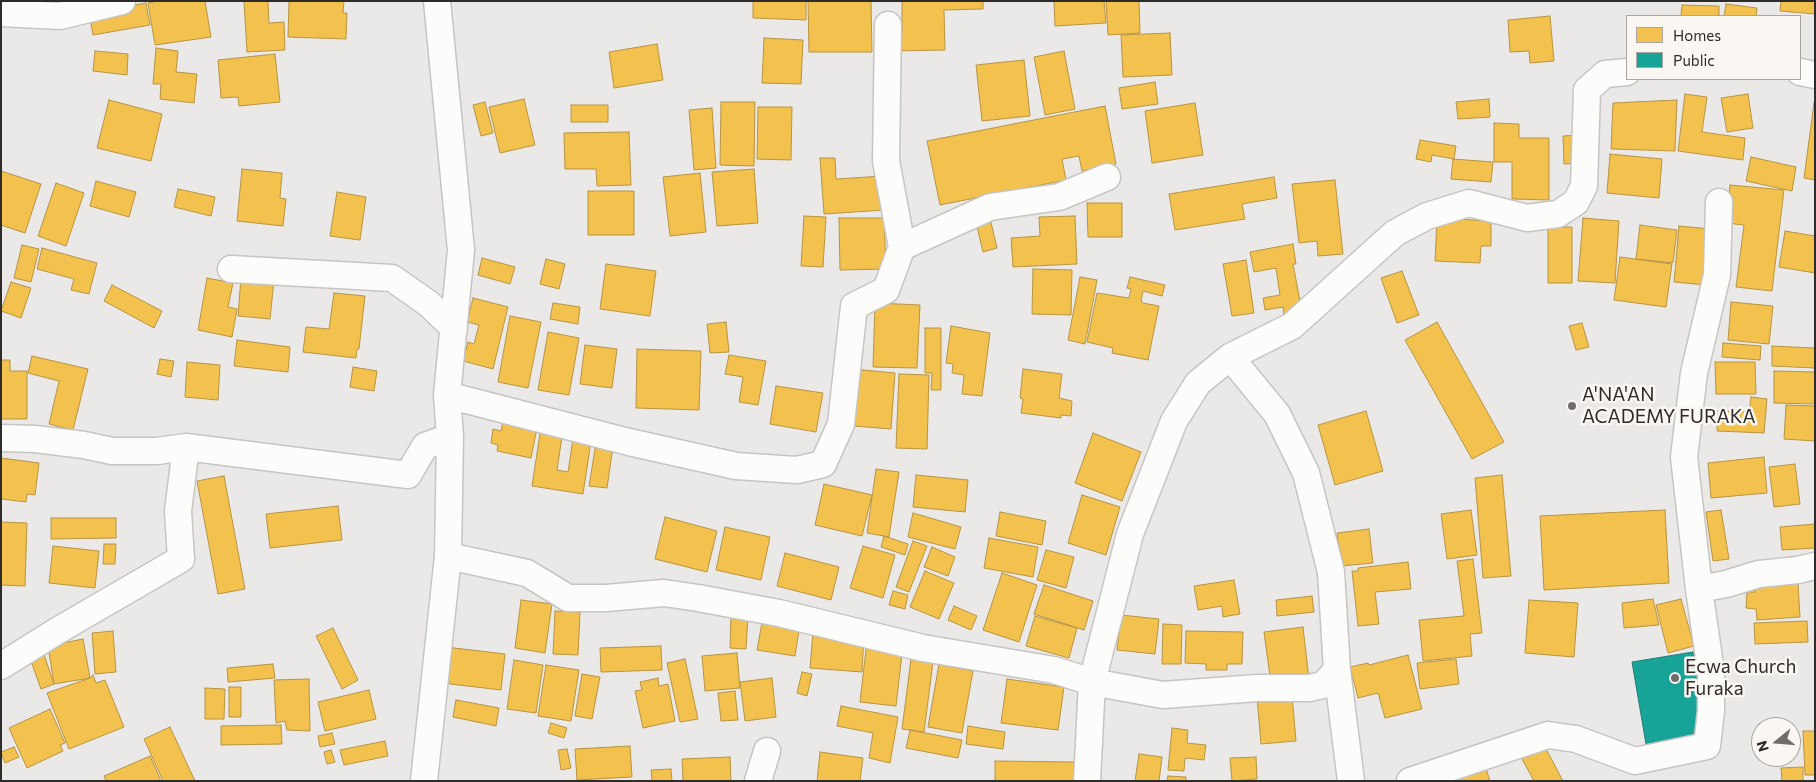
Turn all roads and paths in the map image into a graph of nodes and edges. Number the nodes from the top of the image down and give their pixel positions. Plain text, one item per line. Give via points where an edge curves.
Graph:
1 (122, 1) edge
2 (437, 1) edge
3 (1, 13) edge
4 (888, 25) dead end
5 (1626, 72) edge
6 (1801, 72) edge
7 (1815, 75) edge
8 (1107, 177) dead end
9 (1719, 202) dead end
10 (902, 247) junction
11 (231, 269) dead end
12 (454, 328) junction
13 (1230, 357) junction
14 (447, 395) junction
15 (450, 437) junction
16 (1, 438) edge
17 (186, 447) junction
18 (448, 556) junction
19 (1815, 566) edge
20 (1699, 589) junction
21 (1, 666) edge
22 (1337, 670) junction
23 (1092, 682) junction
24 (767, 751) dead end
25 (424, 781) edge
26 (758, 781) edge
27 (1087, 781) edge
28 (1351, 781) edge
29 (1410, 781) edge

1 - 3 street via 60,16
2 - 12 street via 461,250
4 - 10 street via 886,161
5 - 13 street via 1605,74 1587,90 1584,186 1576,202 1558,214 1527,218 1468,203 1427,216 1395,233 1292,326
6 - 7 street
8 - 10 street via 1059,197 990,207
9 - 20 street via 1717,275 1694,373 1684,458
10 - 14 street via 886,290 854,306 841,424 823,464 797,470 736,466
11 - 12 street via 392,278 430,304
12 - 14 street
13 - 22 street via 1277,414 1306,472 1331,572
13 - 23 street via 1198,384 1174,422 1130,534
14 - 15 street
15 - 17 street via 425,446 408,476
15 - 18 street
16 - 17 street via 35,438 112,451
17 - 21 street via 178,511 181,559
18 - 23 street via 527,573 568,598 664,593 779,613 923,648 1054,670
18 - 25 street
19 - 20 street via 1758,574
20 - 29 street via 1711,672 1708,746 1634,761 1576,739 1548,735
22 - 23 street via 1323,685 1309,688 1163,695
22 - 28 street
23 - 27 street
24 - 26 street

